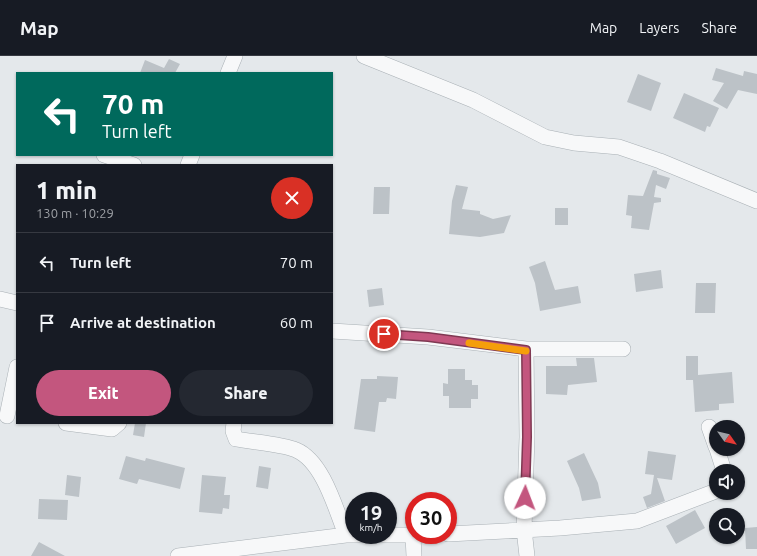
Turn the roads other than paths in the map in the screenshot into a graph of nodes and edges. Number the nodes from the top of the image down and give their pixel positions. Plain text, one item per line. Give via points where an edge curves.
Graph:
1 (235, 56) edge
2 (364, 56) edge
3 (228, 72) edge
4 (107, 156) edge
5 (131, 164) edge
6 (757, 201) edge
7 (0, 298) edge
8 (16, 303) edge
9 (333, 331) edge
10 (623, 349) dead end
11 (526, 350) junction
12 (16, 372) edge
13 (8, 416) edge
14 (74, 424) edge
15 (119, 424) edge
16 (234, 424) edge
17 (709, 494) edge
18 (524, 529) junction
19 (345, 533) edge
20 (457, 533) edge
21 (345, 535) edge
22 (417, 544) edge
23 (178, 556) edge
24 (414, 556) edge
25 (527, 556) edge

1 - 3 street
2 - 6 street via 473,100 545,137 574,143 618,147 660,161
4 - 5 street
7 - 8 street
9 - 11 street via 428,337
10 - 11 street
11 - 18 street
12 - 13 street
14 - 15 street via 112,429
16 - 19 street via 236,439 296,450 310,459 320,471
17 - 18 street via 637,521
18 - 20 street
18 - 25 street
21 - 23 street
22 - 24 street

